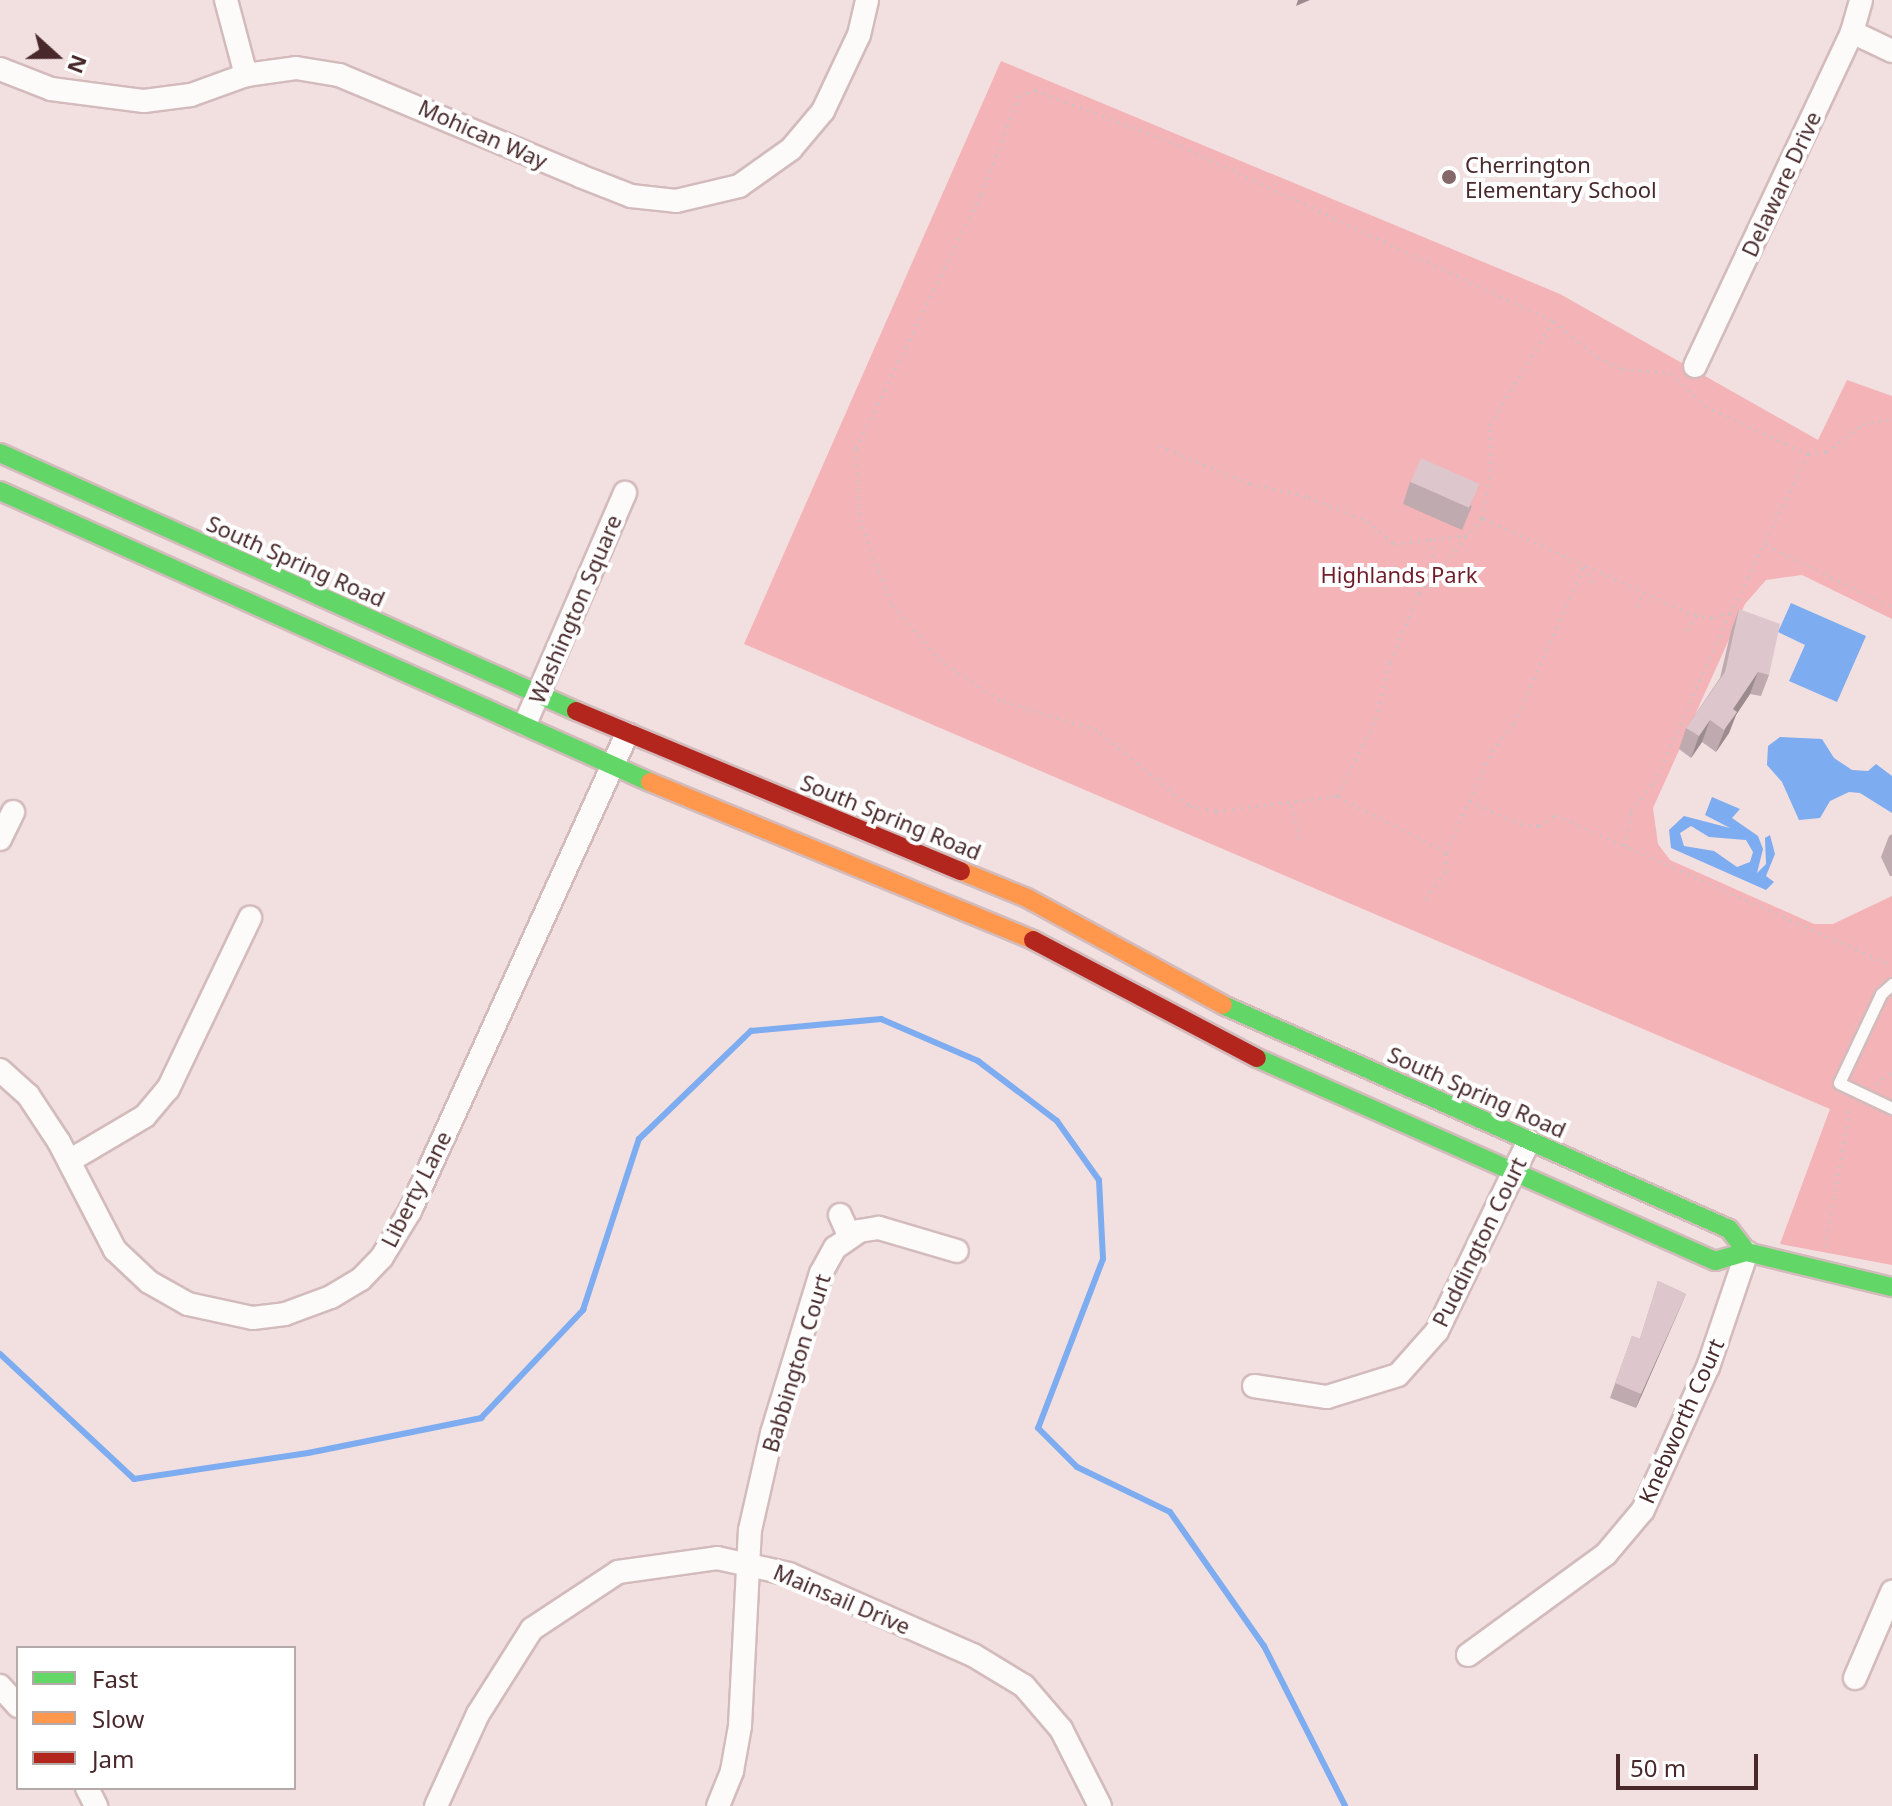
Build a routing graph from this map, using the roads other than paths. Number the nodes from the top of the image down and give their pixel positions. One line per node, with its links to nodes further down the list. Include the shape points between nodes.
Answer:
1 (226, 0): 7 (street)
2 (867, 0): 7 (street, Mohican Way, via 859,35 823,111 791,149 739,186 676,201 631,196 339,75 296,68)
3 (1861, 0): 4 (street, Delaware Drive)
4 (1852, 32): 5 (street); 8 (street, Delaware Drive)
5 (1892, 51)
6 (0, 69): 7 (street, Mohican Way, via 51,89 144,101 191,95)
7 (246, 75)
8 (1695, 366)
9 (0, 453): 12 (main road, South Spring Road)
10 (0, 491): 13 (main road)
11 (625, 493): 14 (street, Washington Square)
12 (284, 581): 13 (main road); 14 (main road, South Spring Road)
13 (270, 613): 15 (main road)
14 (539, 693): 15 (street, Washington Square); 16 (main road, South Spring Road)
15 (525, 724): 17 (main road)
16 (627, 734): 17 (street, Liberty Lane); 24 (main road, South Spring Road, via 1027,898 1222,1004)
17 (612, 766): 25 (street, Liberty Lane, via 410,1211 361,1279 285,1314 253,1318 188,1304 149,1282 115,1250); 26 (main road, via 1012,929 1207,1035)
18 (13, 812): 19 (street)
19 (0, 839)
20 (250, 918): 25 (street, via 168,1089 145,1116)
21 (1892, 984): 23 (lane, via 1881,994 1839,1083)
22 (0, 1070): 25 (street, Liberty Lane, via 28,1095)
23 (1892, 1108)
24 (1529, 1141): 26 (street, Puddington Court); 28 (main road, South Spring Road, via 1729,1229)
25 (69, 1161)
26 (1515, 1173): 28 (main road, via 1715,1261); 30 (street, Puddington Court, via 1437,1331 1398,1375 1327,1397)
27 (957, 1251): 31 (street, Babbington Court, via 879,1228 844,1225 821,1273 772,1433)
28 (1747, 1252): 29 (main road); 33 (street, Knebworth Court, via 1708,1367 1643,1510 1606,1554)
29 (1892, 1287)
30 (1254, 1386)
31 (745, 1561): 37 (street, Mainsail Drive, via 717,1558 618,1572 532,1629 478,1714); 38 (street, Babbington Court, via 740,1726 732,1771); 39 (street, Mainsail Drive, via 789,1574 959,1649 1024,1686 1061,1729)
32 (1892, 1592): 34 (street)
33 (1468, 1655)
34 (1855, 1678)
35 (0, 1686): 36 (street)
36 (16, 1704)
37 (436, 1806)
38 (718, 1806)
39 (1100, 1806)

